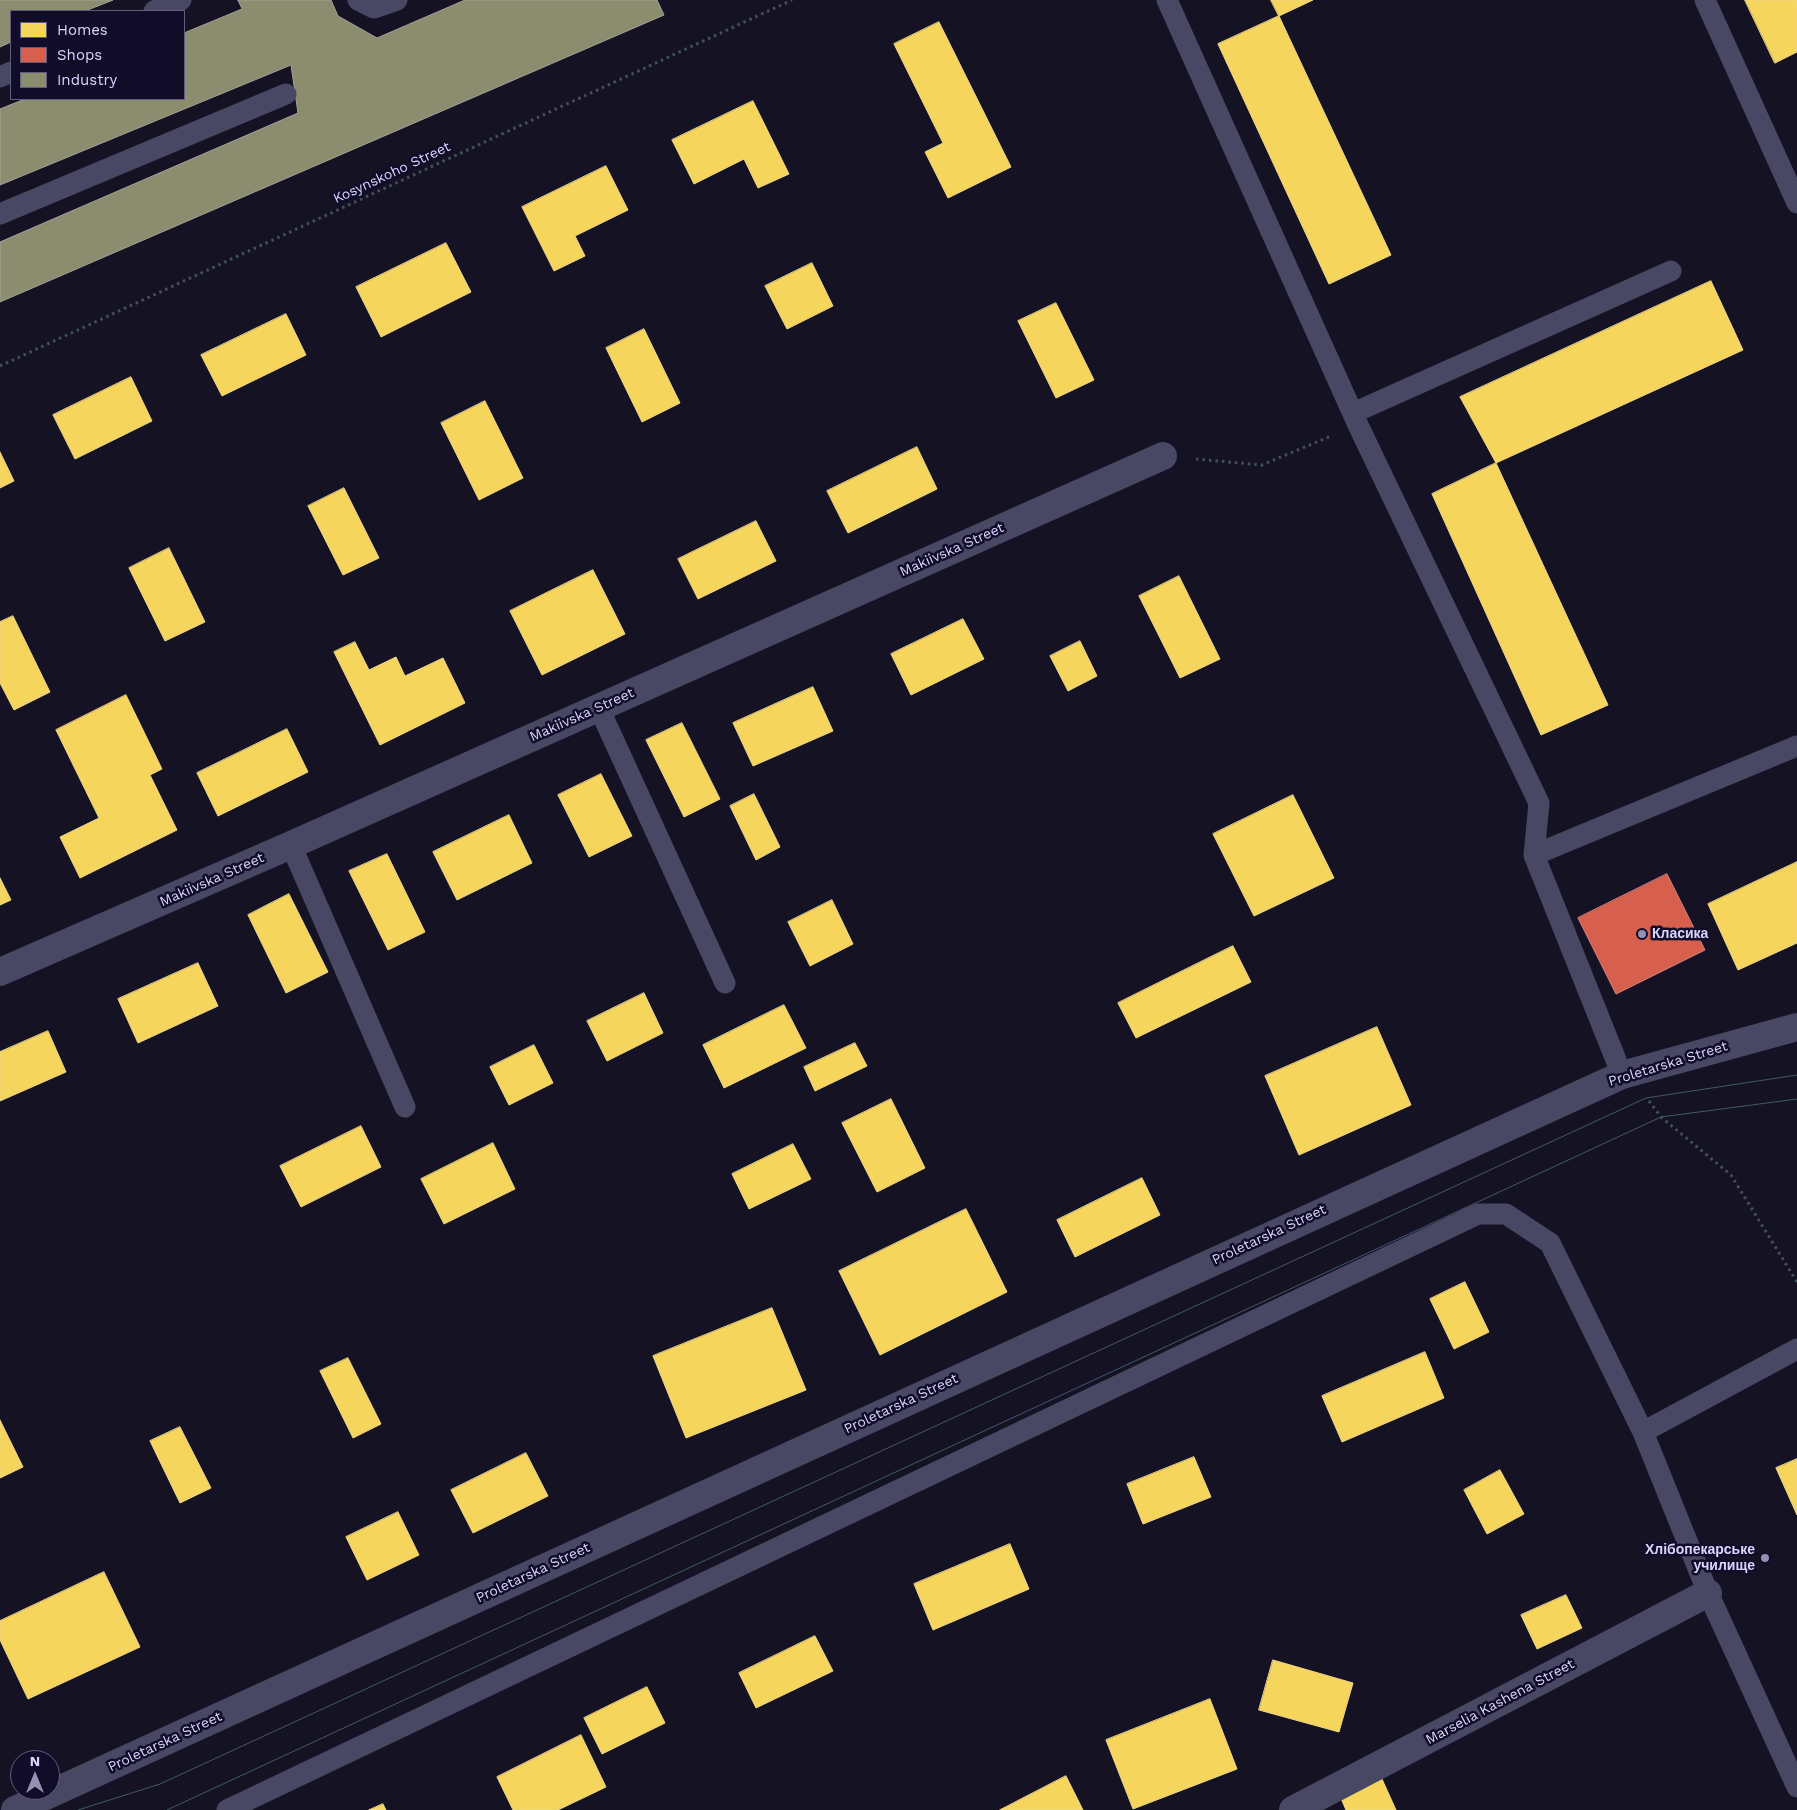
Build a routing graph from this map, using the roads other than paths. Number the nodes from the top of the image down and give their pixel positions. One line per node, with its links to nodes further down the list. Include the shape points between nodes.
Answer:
1 (181, 0): 6 (lane)
2 (358, 0): 3 (lane, via 374,8)
3 (397, 0)
4 (1167, 0): 11 (lane)
5 (1705, 0): 8 (lane)
6 (156, 10)
7 (286, 94): 9 (lane)
8 (1797, 203)
9 (0, 214)
10 (1671, 272): 11 (lane)
11 (1355, 419): 16 (lane, via 1539,802)
12 (1163, 456): 13 (street, Makiivska Street)
13 (598, 708): 15 (street, Makiivska Street); 18 (lane)
14 (1797, 746): 16 (lane)
15 (291, 845): 17 (street, Makiivska Street); 21 (lane)
16 (1534, 855): 20 (lane)
17 (0, 972)
18 (724, 983)
19 (1797, 1027): 20 (street, Proletarska Street)
20 (1622, 1075): 26 (street, Proletarska Street)
21 (405, 1106)
22 (1797, 1349): 23 (lane)
23 (1643, 1432): 24 (lane); 27 (lane, via 1550,1243 1506,1214 1478,1214)
24 (1708, 1593): 25 (lane); 28 (street, Marselia Kashena Street)
25 (1797, 1788)
26 (23, 1809)
27 (227, 1810)
28 (1293, 1810)

